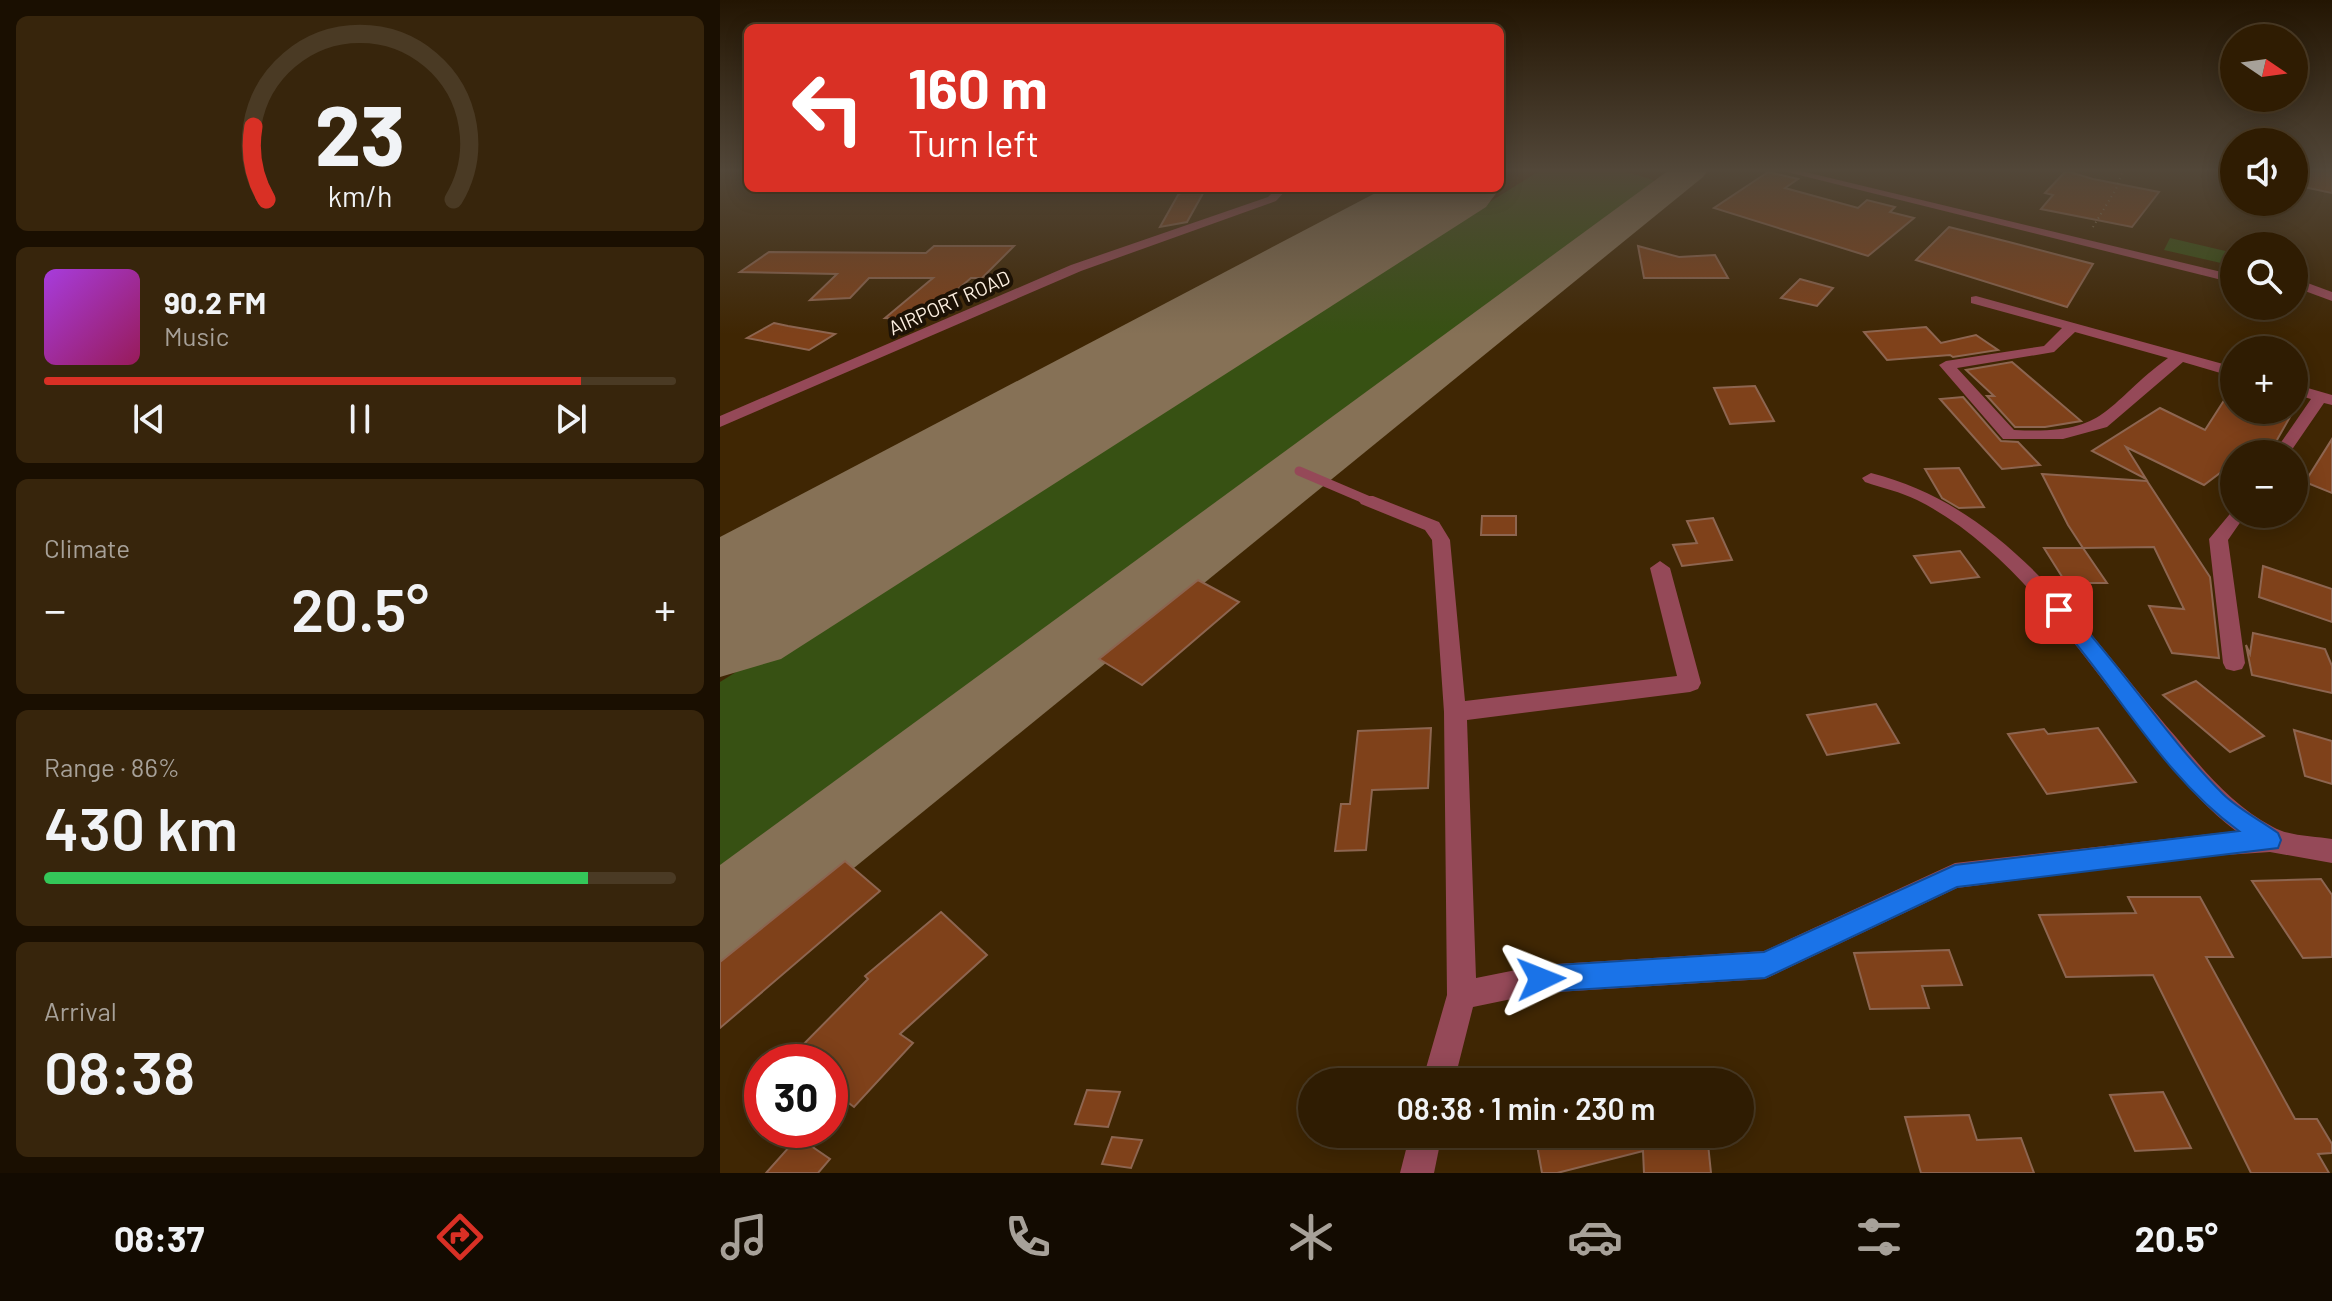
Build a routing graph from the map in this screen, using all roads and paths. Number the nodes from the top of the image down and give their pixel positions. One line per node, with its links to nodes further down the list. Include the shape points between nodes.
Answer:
1 (1199, 225): 17 (street, AIRPORT ROAD, via 1076,268)
2 (2010, 225): 7 (street)
3 (2055, 225): 5 (street)
4 (2094, 225): 5 (path)
5 (2089, 233): 6 (street)
6 (2220, 265)
7 (2220, 276)
8 (2308, 288): 9 (street)
9 (2332, 297)
10 (2308, 298): 12 (street)
11 (1976, 300): 13 (street)
12 (2332, 305)
13 (2073, 326): 14 (street); 14 (street, via 2049,349 1946,365 2009,435 2035,437 2109,419)
14 (2183, 357): 15 (street)
15 (2220, 368)
16 (2326, 398): 18 (street)
17 (720, 422)
18 (2292, 440)
19 (1299, 471): 21 (lane)
20 (1871, 478): 26 (street, via 1922,495 1971,525 2009,558 2090,645 2217,803)
21 (1367, 500): 25 (street, via 1432,526 1441,540)
22 (2226, 528): 24 (street, via 2218,539)
23 (1660, 568): 25 (street, via 1690,683)
24 (2234, 663)
25 (1455, 712): 28 (street)
26 (2270, 840): 27 (street); 28 (street, via 1955,876 1765,965 1541,979)
27 (2332, 851)
28 (1462, 995): 29 (street)
29 (1442, 1068)
30 (1423, 1148): 31 (street)
31 (1417, 1173)

